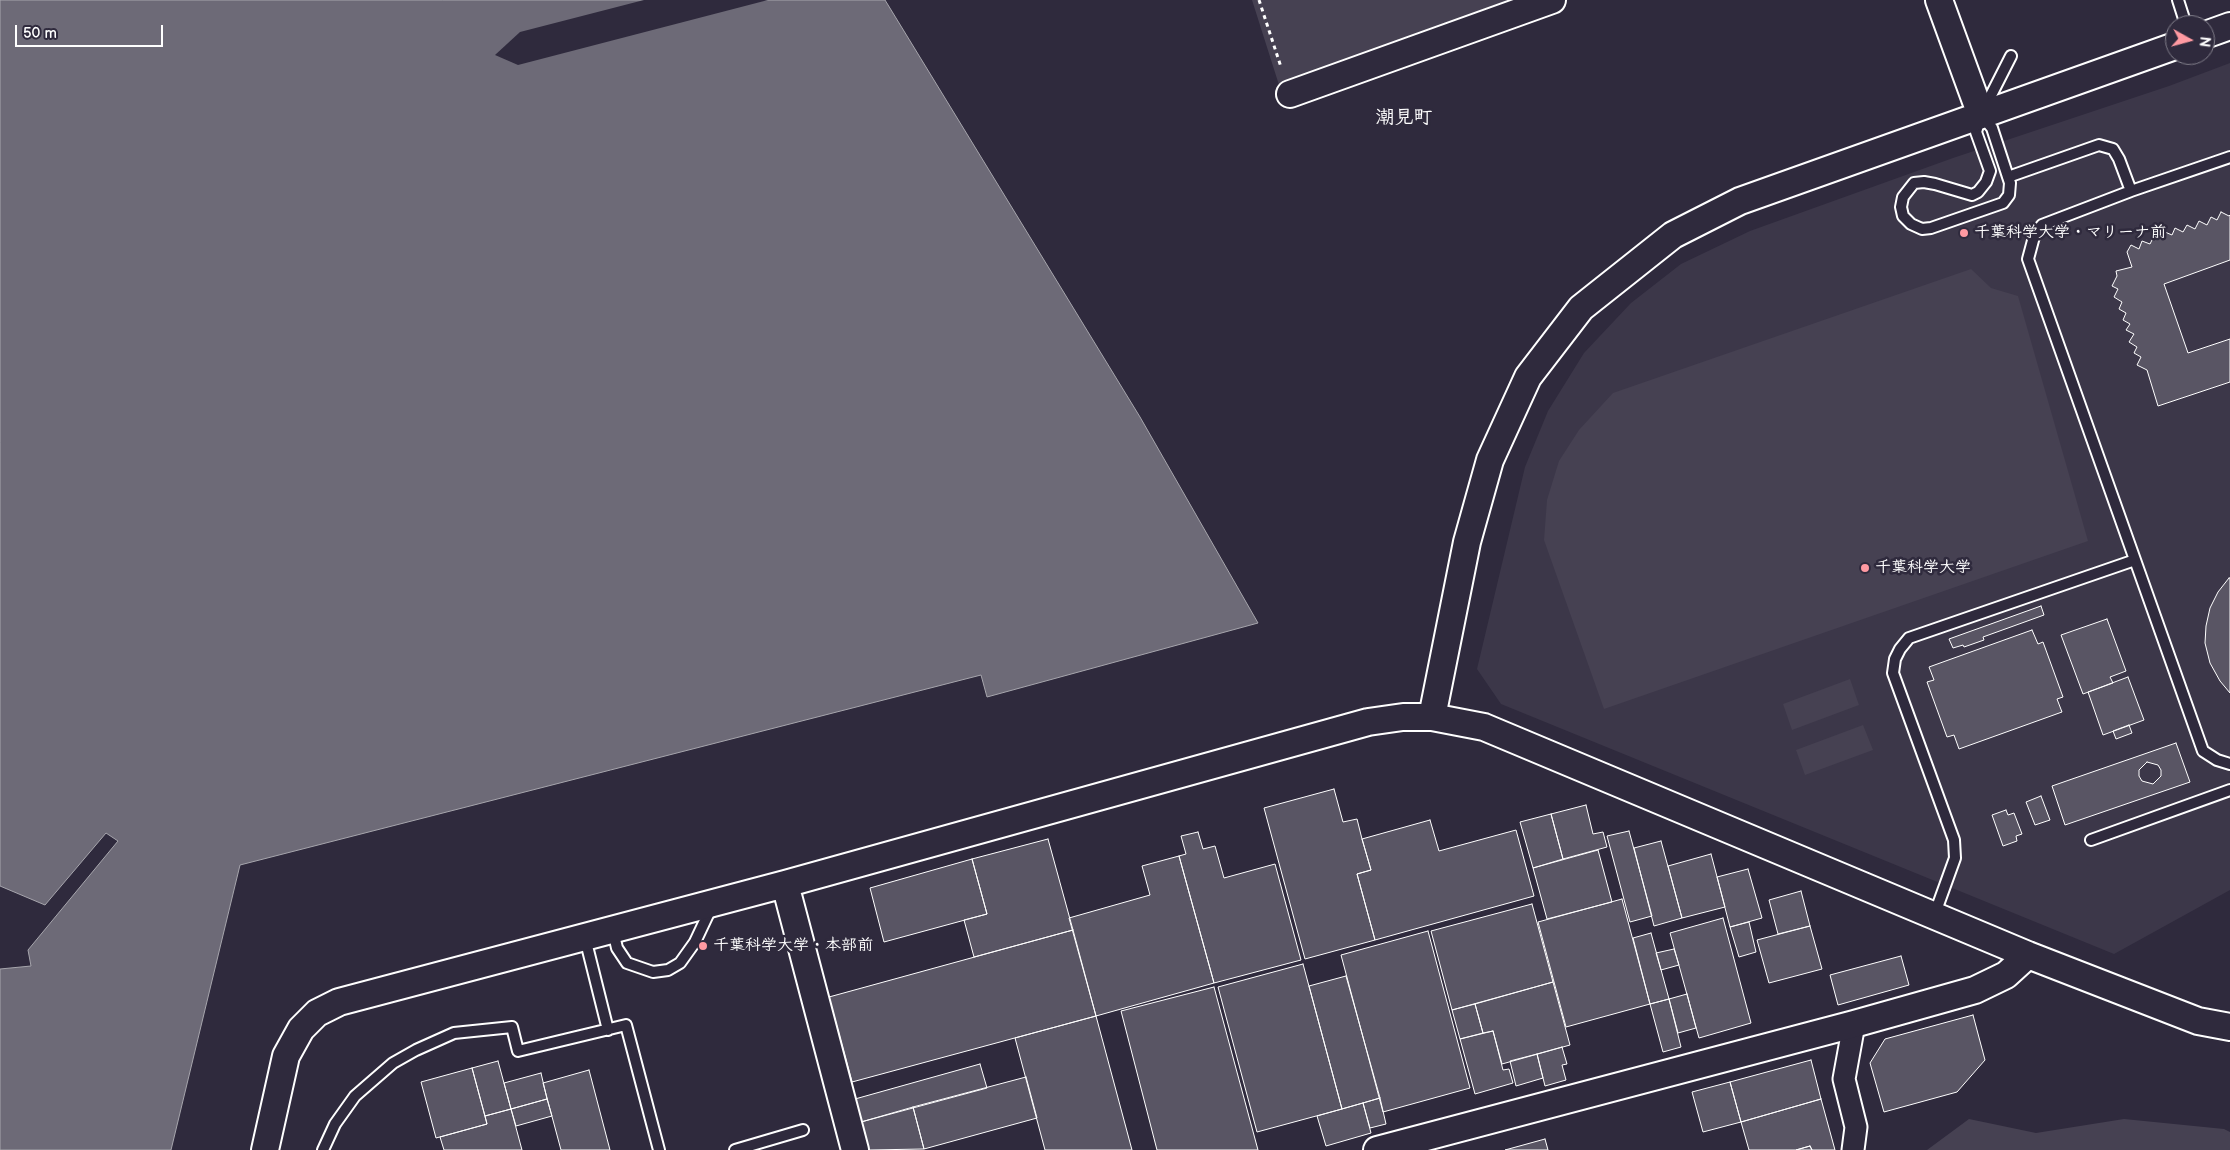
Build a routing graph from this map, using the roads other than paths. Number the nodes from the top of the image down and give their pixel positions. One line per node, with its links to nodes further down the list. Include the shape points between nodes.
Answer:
1 (1552, 0): 9 (street)
2 (1939, 0): 10 (street)
3 (2178, 0): 4 (lane)
4 (2183, 15)
5 (2230, 26): 6 (street)
6 (2215, 31)
7 (2165, 50): 10 (street)
8 (2010, 56): 10 (lane)
9 (1290, 94)
10 (1981, 115): 12 (lane, via 1992,128); 12 (lane, via 1976,132 1990,171 1986,182 1972,194 1935,184 1914,183 1903,196 1903,216 1922,229 1931,228 2003,203 2009,195); 15 (street, via 1740,201 1673,235 1581,308 1528,377 1490,460 1467,542)
11 (2230, 157): 13 (lane)
12 (2008, 177): 13 (lane, via 2099,145 2113,149 2120,159)
13 (2131, 191): 14 (lane, via 2042,225 2035,233 2028,259)
14 (2136, 560): 16 (lane, via 2203,751); 21 (lane, via 1909,638 1900,649 1893,673 1954,840 1955,858)
15 (1432, 716): 19 (street, via 1368,722); 21 (street, via 1484,727)
16 (2230, 764)
17 (2230, 790): 18 (lane)
18 (2091, 840)
19 (785, 884): 20 (street); 33 (street)
20 (713, 903): 22 (street); 22 (lane, via 695,942 680,963 668,970 653,972 627,963 617,948)
21 (1934, 916): 24 (street)
22 (612, 930): 23 (street)
23 (585, 937): 27 (lane); 29 (street, via 339,1002 317,1013 301,1029 286,1056)
24 (2028, 955): 25 (street, via 2006,975 1975,990); 26 (street, via 2198,1021)
25 (1854, 1024): 34 (street); 35 (street, via 1844,1079 1856,1126)
26 (2230, 1026)
27 (608, 1030): 30 (lane, via 518,1051 512,1027 454,1033 393,1063 355,1096); 31 (lane, via 626,1025)
28 (804, 1130): 32 (lane)
29 (265, 1150)
30 (322, 1150)
31 (659, 1150)
32 (735, 1150)
33 (855, 1150)
34 (1377, 1150)
35 (1853, 1150)

